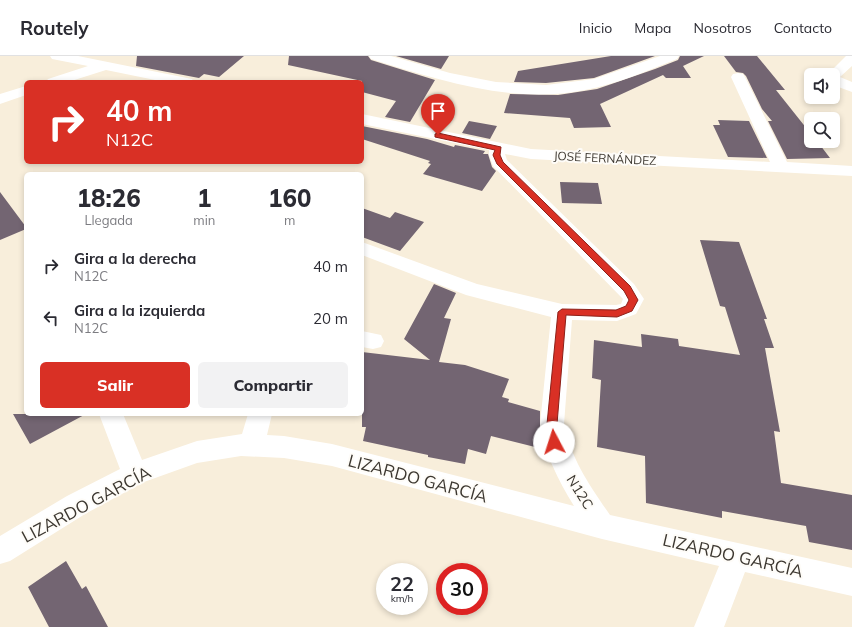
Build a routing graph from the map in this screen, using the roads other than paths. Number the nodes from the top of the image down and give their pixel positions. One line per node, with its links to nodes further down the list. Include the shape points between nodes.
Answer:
1 (57, 56): 5 (street)
2 (376, 56): 3 (street, via 470,83 547,90 572,88 619,77)
3 (672, 56)
4 (852, 58): 6 (street)
5 (103, 66): 8 (street); 9 (street)
6 (840, 69)
7 (738, 76): 16 (street)
8 (58, 80)
9 (176, 80)
10 (840, 82): 11 (street)
11 (852, 88)
12 (24, 91): 13 (street)
13 (0, 99)
14 (364, 119): 15 (street, JOSÉ FERNÁNDEZ)
15 (498, 148): 16 (street, JOSÉ FERNÁNDEZ, via 531,154); 19 (street, via 499,162 627,289 634,300 629,308 617,314)
16 (781, 167): 17 (street, JOSÉ FERNÁNDEZ)
17 (852, 171)
18 (364, 249): 19 (street, via 473,290)
19 (562, 312): 24 (street, N12C, via 552,424 554,442 560,459)
20 (112, 416): 23 (street)
21 (259, 416): 22 (street)
22 (252, 445): 23 (street, LIZARDO GARCÍA, via 197,452); 24 (street, LIZARDO GARCÍA, via 332,455)
23 (135, 474): 25 (street, LIZARDO GARCÍA, via 76,505)
24 (602, 526): 26 (street, LIZARDO GARCÍA)
25 (0, 551)
26 (737, 556): 27 (street, LIZARDO GARCÍA); 28 (street)
27 (852, 582)
28 (709, 627)

